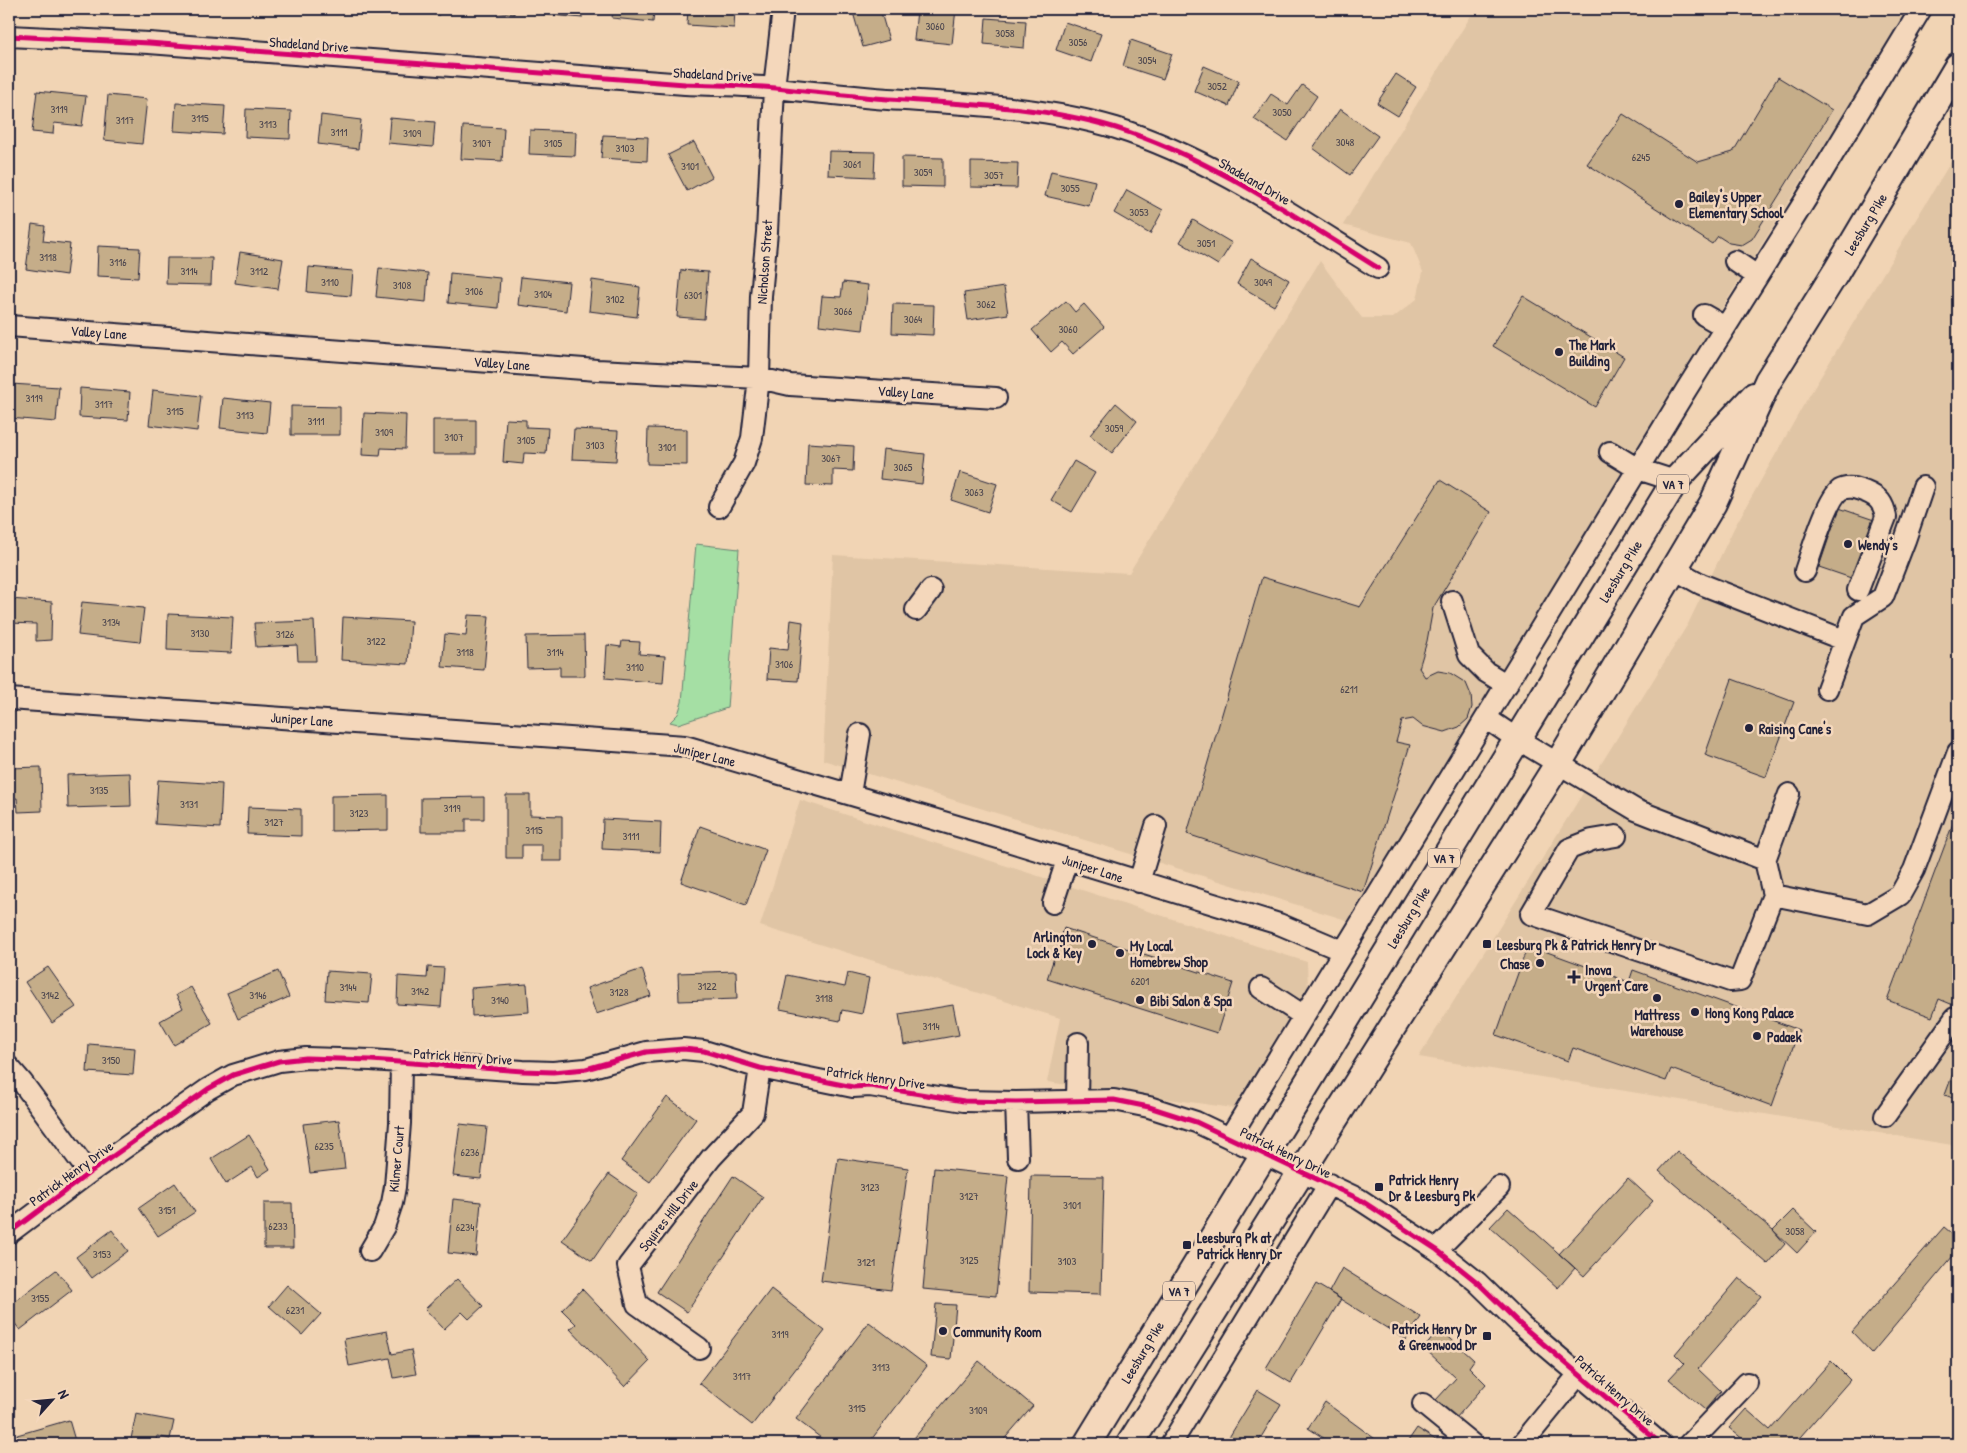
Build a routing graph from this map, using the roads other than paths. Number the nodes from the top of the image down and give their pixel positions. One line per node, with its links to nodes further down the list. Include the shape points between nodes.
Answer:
1 (783, 9): 5 (street, Nicholson Street)
2 (1922, 9): 8 (street)
3 (9, 36): 5 (street, Shadeland Drive, via 149,43)
4 (1958, 66): 13 (main road, Leesburg Pike / VA 7)
5 (774, 88): 7 (street, Shadeland Drive, via 839,96 988,106 1069,116 1117,129 1226,175); 12 (street, Nicholson Street)
6 (1735, 262): 8 (street)
7 (1378, 268)
8 (1757, 276): 11 (street)
9 (1704, 315): 11 (street)
10 (9, 326): 12 (street, Valley Lane, via 597,370)
11 (1725, 327): 16 (street)
12 (759, 378): 14 (street, Valley Lane, via 790,385); 19 (street, Nicholson Street, via 752,438 744,463)
13 (1768, 381): 17 (main road, Leesburg Pike / VA 7); 20 (main road, Leesburg Pike / VA 7, via 1713,503)
14 (996, 398)
15 (1610, 452): 16 (street)
16 (1638, 469): 17 (street); 27 (street)
17 (1675, 481): 32 (main road, Leesburg Pike / VA 7)
18 (1923, 487): 26 (street, via 1882,597 1854,616)
19 (719, 507)
20 (1674, 569): 26 (street, via 1706,586); 34 (main road, Leesburg Pike / VA 7)
21 (1805, 571): 23 (street, via 1831,500 1841,490 1853,487 1874,495 1884,505 1886,518)
22 (931, 590): 25 (street)
23 (1858, 590)
24 (1452, 601): 27 (street, via 1470,655 1486,672)
25 (916, 610)
26 (1844, 640): 28 (street)
27 (1507, 685): 30 (street)
28 (1827, 689)
29 (9, 699): 35 (street, Juniper Lane, via 685,746)
30 (1486, 718): 32 (street); 44 (street)
31 (860, 734): 35 (street)
32 (1517, 739): 34 (street); 56 (main road, Leesburg Pike / VA 7)
33 (1958, 752): 42 (street, via 1914,870 1900,895 1868,914)
34 (1558, 764): 40 (street, via 1636,810); 58 (main road, Leesburg Pike / VA 7)
35 (850, 794): 39 (street, Juniper Lane)
36 (1789, 794): 40 (street)
37 (1156, 826): 41 (street)
38 (1616, 836): 42 (street, via 1592,840 1569,849 1531,914 1730,981 1740,980)
39 (1067, 860): 41 (street, Juniper Lane); 43 (street)
40 (1765, 860): 42 (street)
41 (1139, 882): 44 (street, Juniper Lane, via 1279,924)
42 (1773, 895)
43 (1053, 902)
44 (1343, 952): 46 (street)
45 (1261, 988): 46 (street)
46 (1304, 1016): 55 (street)
47 (1955, 1018): 54 (street)
48 (1078, 1044): 52 (street)
49 (401, 1062): 51 (street, Patrick Henry Drive, via 552,1072 586,1069 646,1052 683,1049 704,1051); 59 (street, Patrick Henry Drive, via 306,1058 253,1068 208,1089); 63 (street, Kilmer Court, via 395,1187 384,1227)
50 (9, 1067): 59 (street)
51 (760, 1068): 53 (street, Patrick Henry Drive, via 853,1087 870,1086 964,1101); 65 (street, Squires Hill Drive, via 754,1113 711,1158 628,1266 637,1304)
52 (1077, 1100): 53 (street, Patrick Henry Drive); 55 (street, Patrick Henry Drive, via 1114,1100 1149,1107)
53 (1016, 1102): 57 (street)
54 (1885, 1116)
55 (1230, 1137): 56 (street, Patrick Henry Drive)
56 (1264, 1153): 58 (street, Patrick Henry Drive); 69 (main road, Leesburg Pike / VA 7)
57 (1018, 1158)
58 (1302, 1171): 60 (street, Patrick Henry Drive); 70 (main road, Leesburg Pike / VA 7)
59 (88, 1173): 62 (street, Patrick Henry Drive)
60 (1329, 1184): 64 (street, Patrick Henry Drive, via 1359,1199); 71 (street)
61 (1499, 1187): 64 (street)
62 (9, 1233)
63 (370, 1250)
64 (1437, 1250): 66 (street, Patrick Henry Drive)
65 (698, 1348)
66 (1579, 1374): 73 (street); 74 (street, Patrick Henry Drive)
67 (1747, 1383): 75 (street)
68 (1423, 1404): 72 (street)
69 (1087, 1444)
70 (1130, 1444)
71 (1171, 1444)
72 (1472, 1444)
73 (1522, 1444)
74 (1661, 1444)
75 (1689, 1444)

